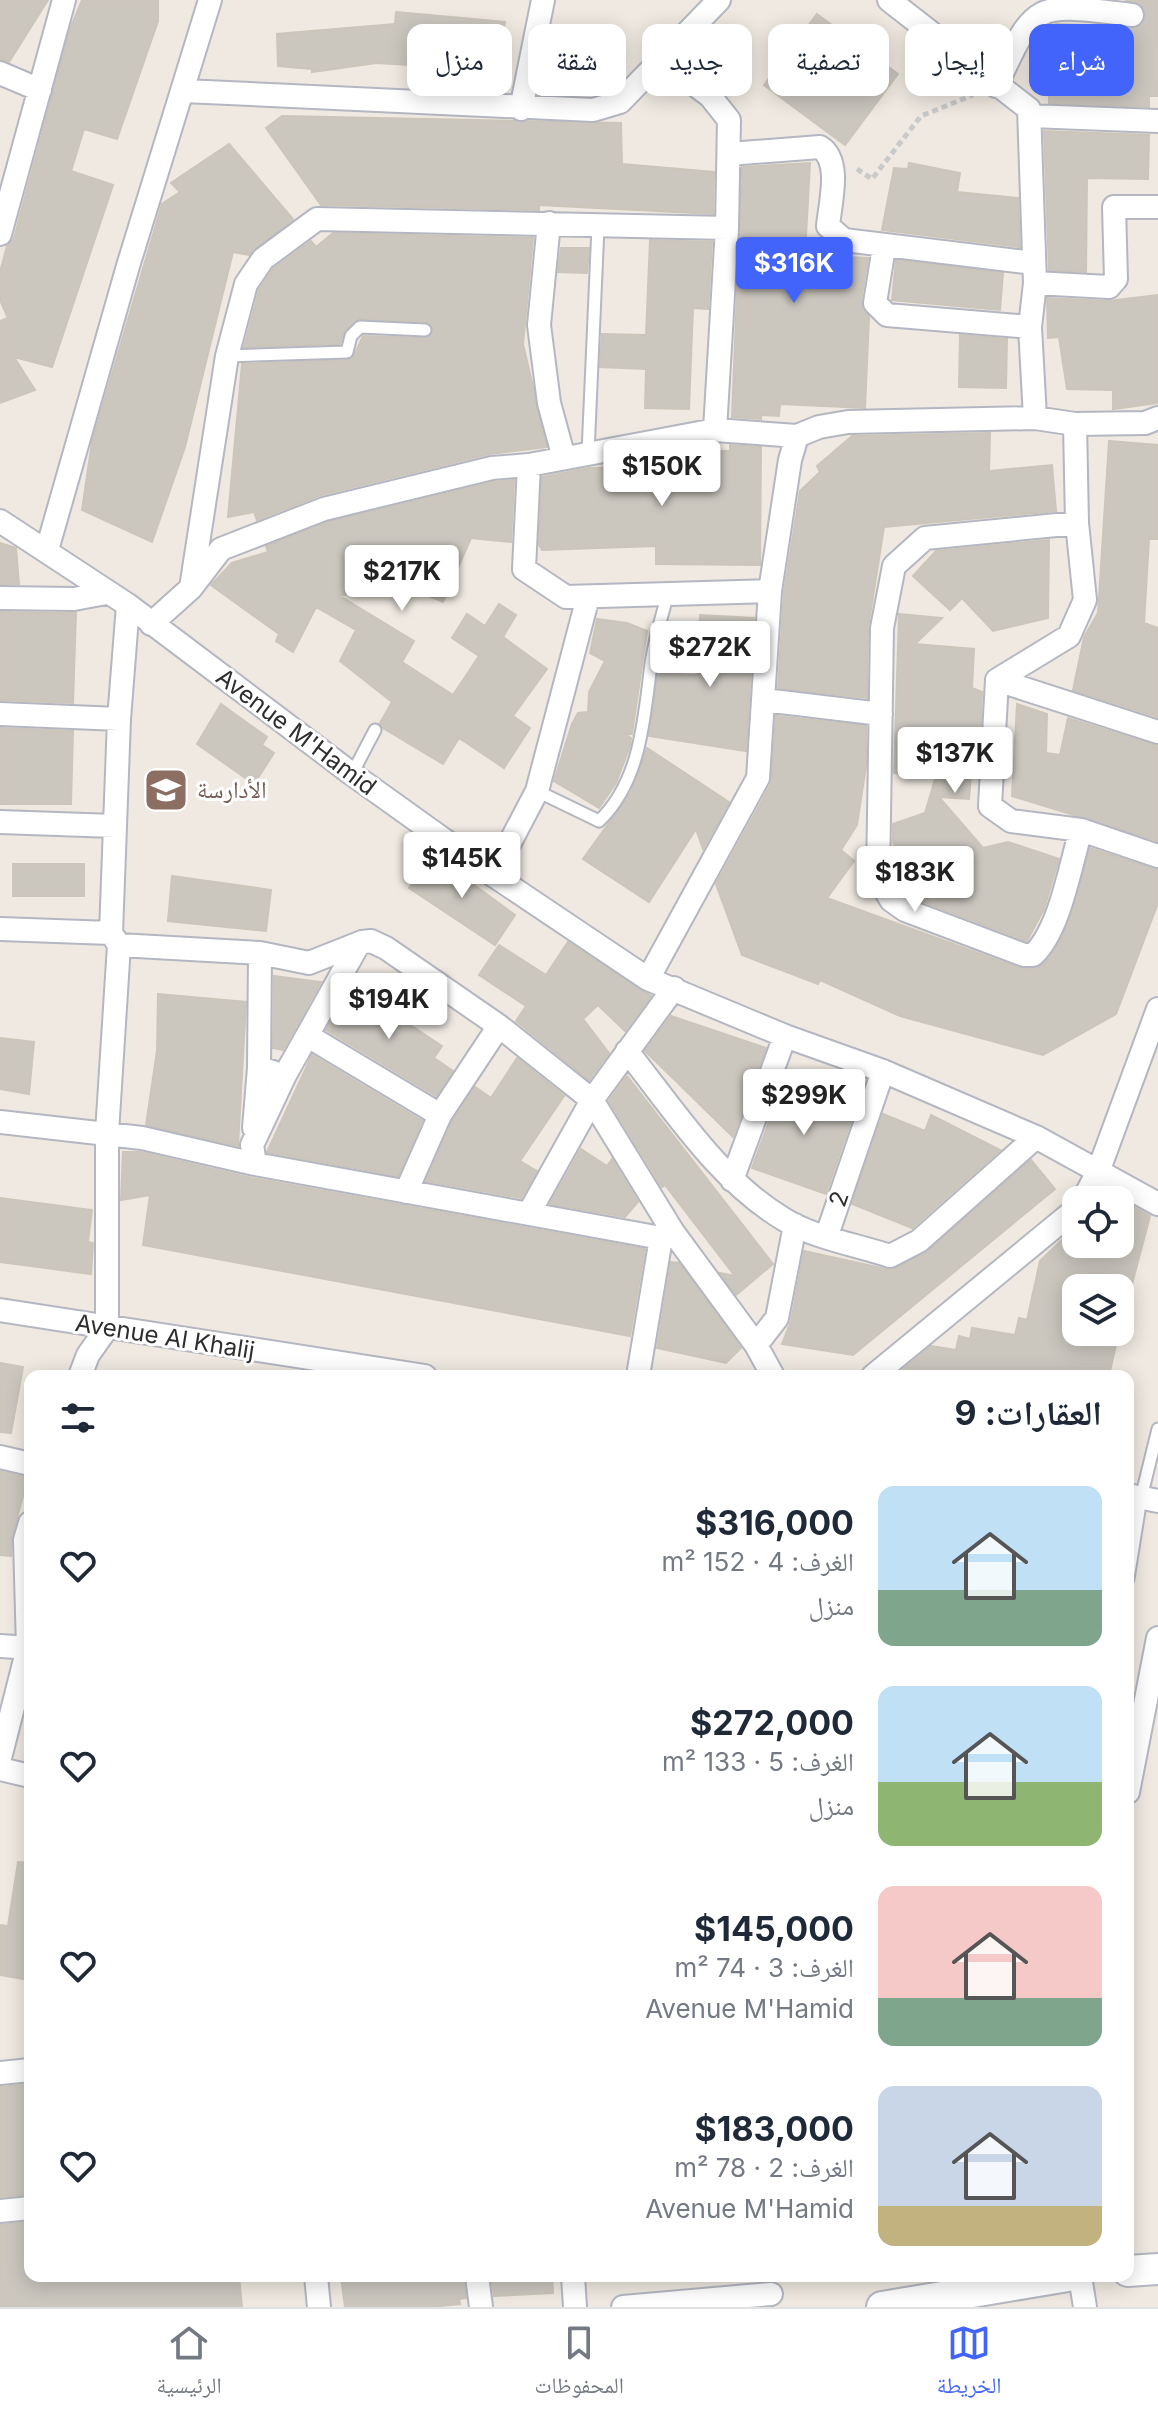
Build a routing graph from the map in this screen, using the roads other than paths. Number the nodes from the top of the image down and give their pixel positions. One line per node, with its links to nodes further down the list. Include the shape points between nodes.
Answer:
1 (64, 0): 12 (street)
2 (210, 0): 13 (street)
3 (543, 0): 16 (street)
4 (719, 0): 7 (street)
5 (889, 0): 8 (street)
6 (1132, 15): 9 (street, via 1056,6 1039,9 1022,24)
7 (696, 24)
8 (919, 24)
9 (1013, 45)
10 (0, 73): 12 (street)
11 (642, 80): 16 (street, via 620,102 593,110)
12 (40, 90): 20 (street)
13 (184, 91): 16 (street); 41 (street)
14 (707, 96): 19 (street, via 729,120)
15 (1010, 96): 17 (street)
16 (521, 109)
17 (1031, 116): 18 (street); 27 (street)
18 (1158, 121)
19 (729, 154): 24 (street); 26 (street, via 820,147 832,160 828,226 844,240)
20 (4, 204): 25 (street)
21 (1158, 207): 27 (street, via 1114,207 1116,279 1109,287)
22 (549, 223): 23 (street); 30 (street, via 317,219 263,259 246,284); 37 (street, via 539,325 549,403)
23 (598, 227): 24 (street); 36 (lane)
24 (727, 228): 34 (street)
25 (0, 234)
26 (884, 247): 27 (street); 28 (street, via 875,303 887,315)
27 (1034, 273): 28 (street)
28 (1030, 327): 31 (street)
29 (425, 330): 30 (lane, via 360,327 347,352)
30 (227, 356): 42 (street)
31 (1035, 418): 33 (street); 35 (street, via 848,422)
32 (1158, 418): 33 (street, via 1145,423)
33 (1075, 424): 40 (street)
34 (715, 430): 35 (street); 36 (street)
35 (797, 436): 43 (street)
36 (588, 453): 37 (street)
37 (564, 458): 38 (street)
38 (529, 465): 42 (street, via 492,468 324,509 221,549); 45 (street, via 524,569 566,597)
39 (0, 521): 41 (street, Avenue M'Hamid)
40 (1077, 523): 50 (street, via 1085,600 1069,636); 53 (street, via 925,538 894,566 882,628)
41 (47, 550): 44 (street, Avenue M'Hamid)
42 (191, 588): 49 (street)
43 (770, 591): 46 (street); 51 (street)
44 (106, 593): 47 (street, via 74,599); 48 (street, Avenue M'Hamid)
45 (588, 597): 46 (street); 58 (street)
46 (667, 597): 58 (lane, via 651,662 646,721 626,782 609,811 599,821)
47 (0, 598)
48 (128, 605): 49 (street, Avenue M'Hamid); 54 (street)
49 (151, 624): 57 (street, Avenue M'Hamid)
50 (997, 680): 56 (street); 61 (street, via 990,806 1011,821)
51 (764, 700): 53 (street); 68 (street, via 758,778)
52 (0, 714): 54 (street)
53 (881, 714): 61 (street, via 878,878 891,900 905,910 1033,955 1052,926)
54 (119, 719): 60 (street)
55 (375, 730): 57 (lane)
56 (1158, 732)
57 (352, 774): 63 (street, Avenue M'Hamid)
58 (537, 791): 63 (street)
59 (0, 822): 60 (street)
60 (114, 826): 65 (street)
61 (1081, 830): 62 (street)
62 (1158, 856)
63 (493, 875): 68 (street, Avenue M'Hamid)
64 (0, 929): 65 (street)
65 (115, 939): 67 (street); 81 (street)
66 (358, 945): 67 (street, via 309,963); 71 (street, via 371,941 386,948); 72 (street)
67 (260, 953): 75 (street)
68 (648, 979): 69 (street, Avenue M'Hamid)
69 (674, 988): 73 (street, Avenue M'Hamid); 74 (street)
70 (1158, 1009): 84 (street)
71 (499, 1026): 78 (street); 79 (street)
72 (308, 1036): 77 (street); 79 (street)
73 (785, 1036): 76 (street, Avenue M'Hamid); 85 (street)
74 (627, 1051): 78 (street); 85 (street)
75 (259, 1068): 77 (street); 83 (street)
76 (883, 1071): 82 (street, Avenue M'Hamid); 93 (street, 2)
77 (285, 1075): 83 (street)
78 (592, 1100): 89 (street); 92 (street)
79 (440, 1115): 87 (street)
80 (0, 1122): 81 (street)
81 (107, 1133): 83 (street); 95 (street)
82 (1036, 1137): 84 (street, Avenue M'Hamid); 93 (street, via 919,1241 890,1256)
83 (254, 1155): 87 (street)
84 (1098, 1172): 86 (street); 88 (street, Avenue M'Hamid)
85 (732, 1180): 91 (street)
86 (1090, 1186)
87 (406, 1192): 89 (street)
88 (1158, 1204)
89 (529, 1213): 92 (street)
90 (1062, 1221): 101 (street)
91 (795, 1225): 93 (street); 96 (street, via 777,1318)
92 (667, 1235): 96 (street); 99 (street)
93 (827, 1235)
94 (0, 1310): 95 (street, Avenue Al Khalij)
95 (107, 1328): 97 (street); 98 (street, Avenue Al Khalij)
96 (756, 1345): 100 (street)
97 (82, 1370)
98 (339, 1370)
99 (639, 1370)
100 (770, 1370)
101 (880, 1370)
102 (1158, 1429): 105 (lane)
103 (0, 1457): 104 (street)
104 (24, 1463)
105 (1142, 1498): 106 (lane)
106 (1134, 1534)
107 (1158, 1638): 112 (street)
108 (0, 1646): 109 (street)
109 (24, 1648)
110 (24, 1667): 111 (street)
111 (0, 1758)
112 (1134, 1761)
113 (0, 1769): 114 (street)
114 (24, 1775)
115 (24, 2071): 116 (street)
116 (0, 2073)
117 (24, 2209): 118 (street)
118 (0, 2211)
119 (1158, 2269): 120 (main road)
120 (1134, 2271)
121 (317, 2282): 127 (street)
122 (478, 2282): 128 (street)
123 (573, 2282): 129 (street)
124 (1032, 2282): 131 (main road)
125 (1081, 2282): 132 (street)
126 (771, 2292): 130 (street)
127 (319, 2307)
128 (481, 2307)
129 (575, 2307)
130 (623, 2307)
131 (882, 2307)
132 (1085, 2307)

